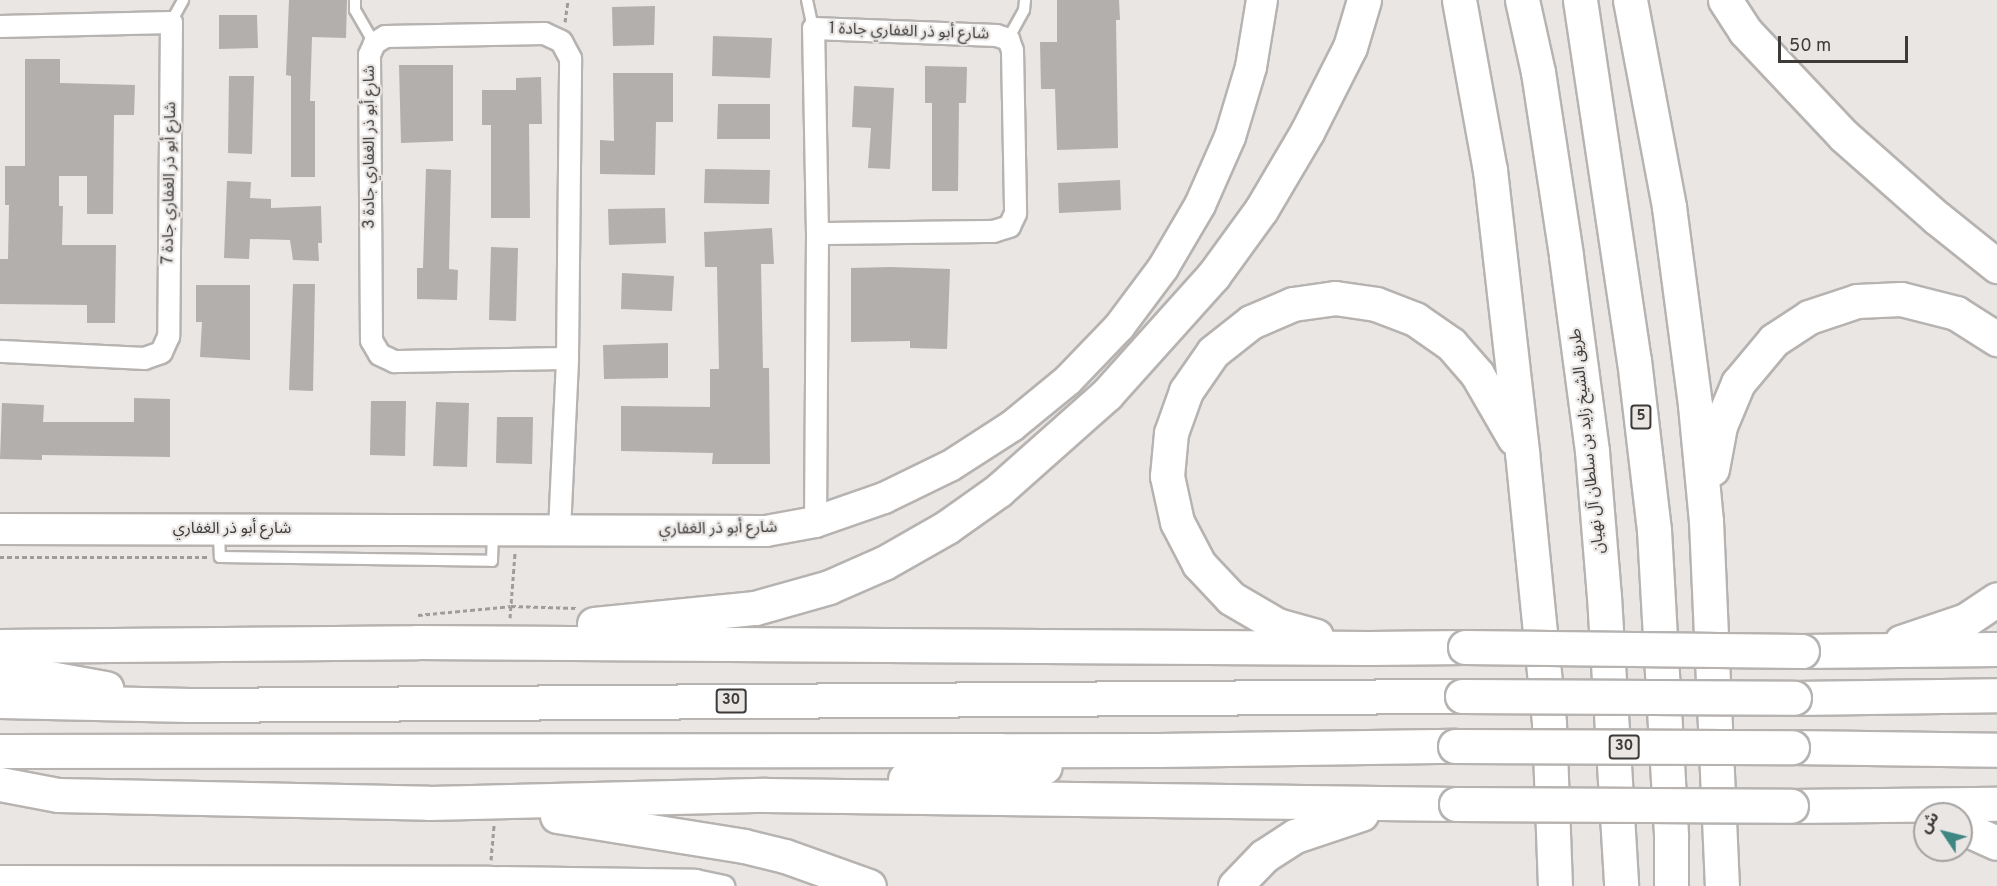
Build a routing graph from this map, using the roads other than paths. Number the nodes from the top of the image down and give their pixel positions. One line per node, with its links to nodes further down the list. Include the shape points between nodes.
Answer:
1 (183, 0): 13 (lane)
2 (355, 0): 17 (lane, via 356,10)
3 (807, 0): 15 (lane)
4 (1025, 0): 16 (lane, via 1024,10)
5 (1262, 0): 26 (street, شارع أبو ذر الغفاري, via 1251,67 1230,138 1164,268 1119,327 1068,380 1012,426 950,466 884,498)
6 (1364, 0): 30 (highway, via 1350,47 1306,132 1261,210 1213,276 1107,394 999,490 947,526 884,563 829,587 754,608)
7 (1459, 0): 24 (highway, via 1490,170)
8 (1522, 0): 62 (highway, طريق الشيخ زايد بن سلطان آل نهيان, via 1538,72 1592,451 1605,596)
9 (1580, 0): 63 (highway, 5, via 1634,360 1654,530)
10 (1608, 0): 18 (highway, via 1624,72)
11 (1630, 0): 18 (highway)
12 (1725, 0): 20 (highway, via 1746,31 1844,136)
13 (171, 22): 14 (street); 22 (street, شارع أبو ذر الغفاري جادة 7, via 168,336 161,352 144,358)
14 (0, 26)
15 (813, 28): 16 (street, شارع أبو ذر الغفاري جادة 1, via 996,35); 19 (street, شارع أبو ذر الغفاري جادة 1)
16 (1008, 39): 19 (street, شارع أبو ذر الغفاري جادة 1, via 1012,50 1015,213 1009,226 993,231)
17 (374, 43): 23 (street, شارع أبو ذر الغفاري جادة 3, via 369,54 371,340 379,354 394,361); 23 (street, شارع أبو ذر الغفاري جادة 3, via 385,36 544,33 561,41 570,58)
18 (1657, 144): 25 (highway, via 1694,393)
19 (817, 233): 26 (street, شارع أبو ذر الغفاري جادة 1)
20 (1997, 266)
21 (1997, 339): 25 (highway, via 1956,313 1901,299 1846,303 1795,325 1761,353 1731,396 1716,440)
22 (0, 351)
23 (567, 358): 28 (street, شارع أبو ذر الغفاري جادة 3)
24 (1522, 452): 32 (highway, via 1462,355 1428,326 1376,304 1321,299 1280,308 1238,331 1204,362 1179,406 1167,462 1172,506 1191,552 1218,587 1261,618 1297,632); 61 (highway, via 1549,723)
25 (1706, 521): 64 (highway)
26 (815, 522): 28 (street, شارع أبو ذر الغفاري, via 766,531)
27 (0, 529): 28 (street, شارع أبو ذر الغفاري, via 219,543)
28 (559, 530)
29 (1997, 599): 34 (highway, via 1966,620)
30 (417, 642): 31 (highway); 32 (highway)
31 (0, 646)
32 (1369, 648): 34 (highway, bridge)
33 (1997, 649): 34 (highway)
34 (1872, 652)
35 (0, 669): 40 (highway)
36 (1997, 690): 37 (highway)
37 (1951, 694): 38 (highway, 30); 40 (highway, 30, bridge, via 1794,698 1462,696)
38 (1997, 695)
39 (0, 701): 40 (highway, 30)
40 (190, 705)
41 (1159, 750): 42 (highway, 30); 43 (highway, 30, bridge, via 1455,746); 46 (highway, via 1012,772 827,784)
42 (0, 751)
43 (1992, 751)
44 (0, 784): 45 (highway)
45 (58, 795): 47 (street); 51 (highway)
46 (765, 795): 49 (highway); 51 (highway)
47 (0, 797)
48 (1997, 804): 50 (highway)
49 (1396, 805): 50 (highway, bridge); 60 (highway, via 1295,836 1264,856)
50 (1848, 805): 52 (highway)
51 (486, 813): 59 (highway, via 744,846)
52 (1913, 815)
53 (1973, 832): 54 (highway)
54 (1997, 843)
55 (8, 879): 56 (street)
56 (212, 880): 57 (street, via 490,877)
57 (575, 883): 58 (street, via 695,880)
58 (723, 886)
59 (869, 886)
60 (1235, 886)
61 (1555, 886)
62 (1621, 886)
63 (1671, 886)
64 (1722, 886)

